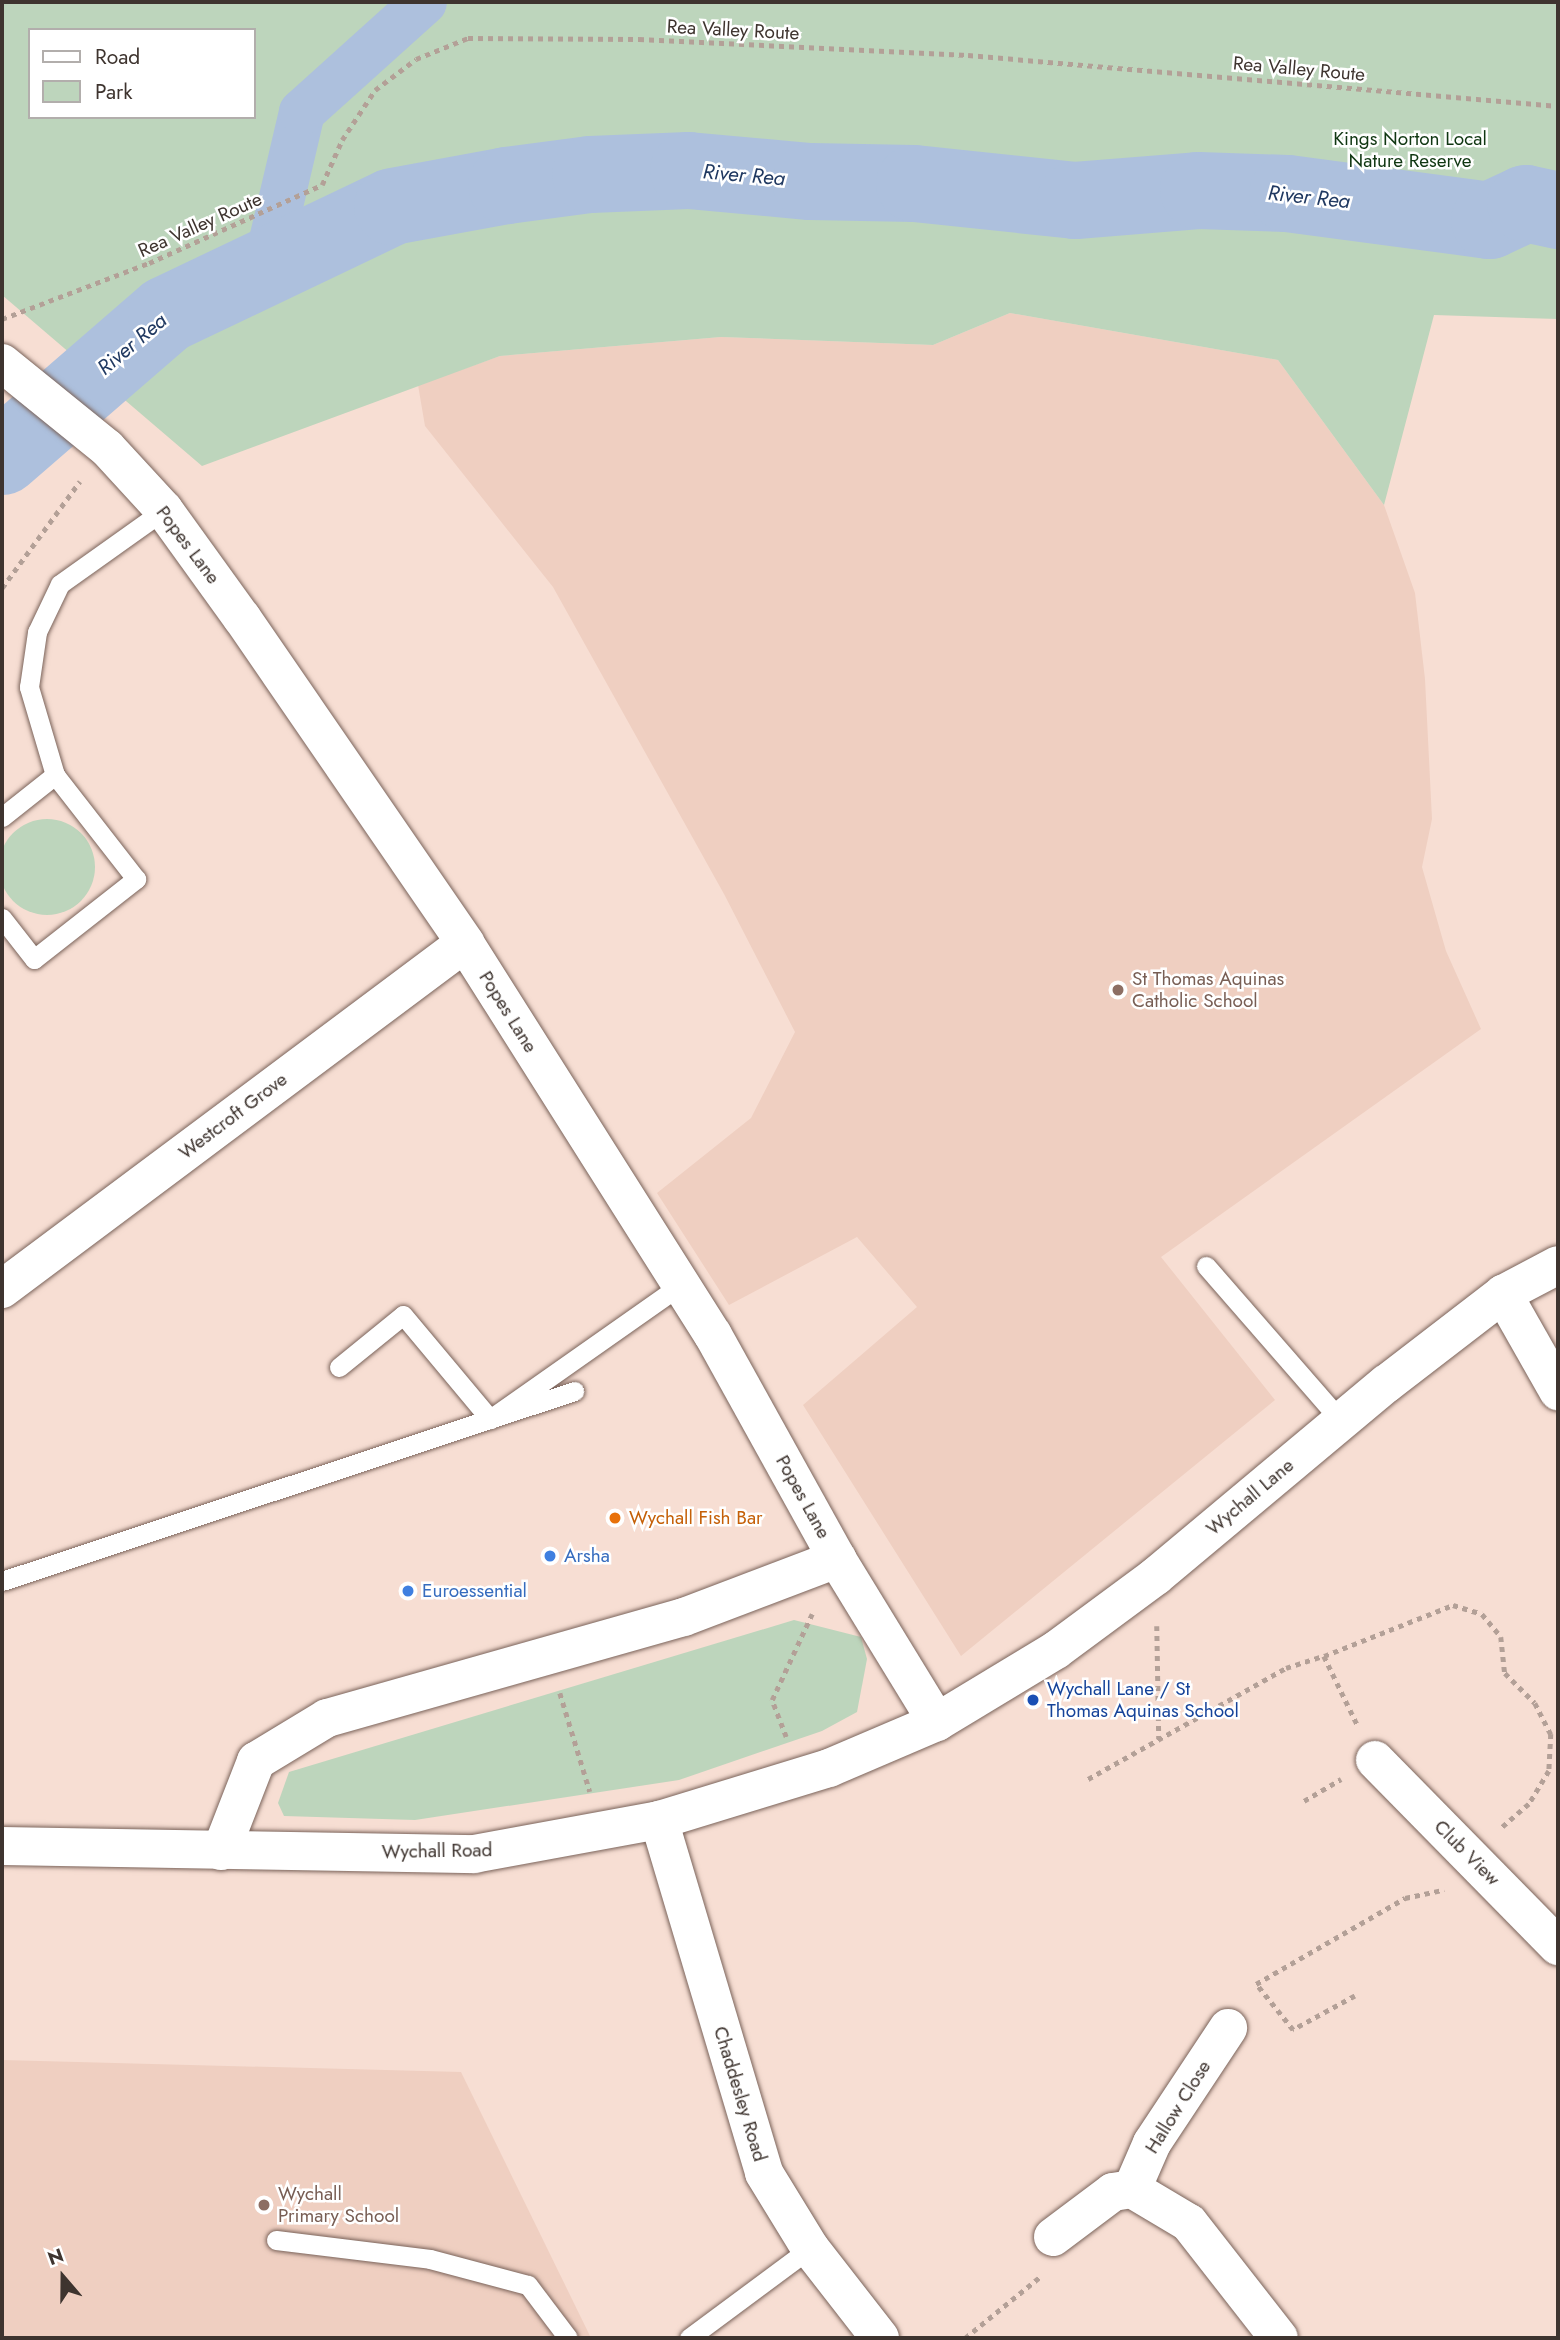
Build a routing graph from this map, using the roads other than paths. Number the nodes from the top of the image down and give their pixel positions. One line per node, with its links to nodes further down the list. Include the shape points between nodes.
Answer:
1 (2, 363): 2 (street, Popes Lane, via 101,443)
2 (152, 497): 3 (lane, via 60,584 37,632 29,687); 6 (street, Popes Lane)
3 (55, 775): 4 (lane); 5 (lane, via 136,879 34,959)
4 (2, 817)
5 (2, 918)
6 (464, 943): 9 (street, Popes Lane); 10 (street, Westcroft Grove)
7 (1558, 1265): 11 (street, Wychall Lane)
8 (1206, 1266): 16 (lane)
9 (681, 1285): 15 (lane); 17 (street, Popes Lane)
10 (2, 1289)
11 (1503, 1294): 14 (street); 16 (street, Wychall Lane)
12 (339, 1367): 15 (lane, via 403,1315)
13 (574, 1391): 15 (lane)
14 (1558, 1391)
15 (491, 1419): 18 (lane)
16 (1341, 1422): 19 (street, Wychall Lane, via 1145,1584 1056,1650)
17 (837, 1559): 19 (street, Popes Lane); 23 (street, via 684,1617 316,1725 256,1761)
18 (2, 1581)
19 (937, 1722): 21 (street, Wychall Road, via 829,1768)
20 (1375, 1760): 24 (street, Club View)
21 (659, 1820): 23 (street, Wychall Road, via 474,1854); 29 (street, Chaddesley Road, via 765,2173)
22 (2, 1846): 23 (street, Wychall Road)
23 (221, 1850)
24 (1558, 1946)
25 (1228, 2028): 26 (street, Hallow Close, via 1152,2143)
26 (1132, 2189): 27 (street, via 1113,2192); 33 (street, via 1189,2224)
27 (1053, 2237)
28 (276, 2240): 30 (lane, via 430,2259 528,2285)
29 (810, 2248): 31 (lane); 32 (street, Chaddesley Road)
30 (568, 2338)
31 (689, 2338)
32 (880, 2338)
33 (1279, 2338)

